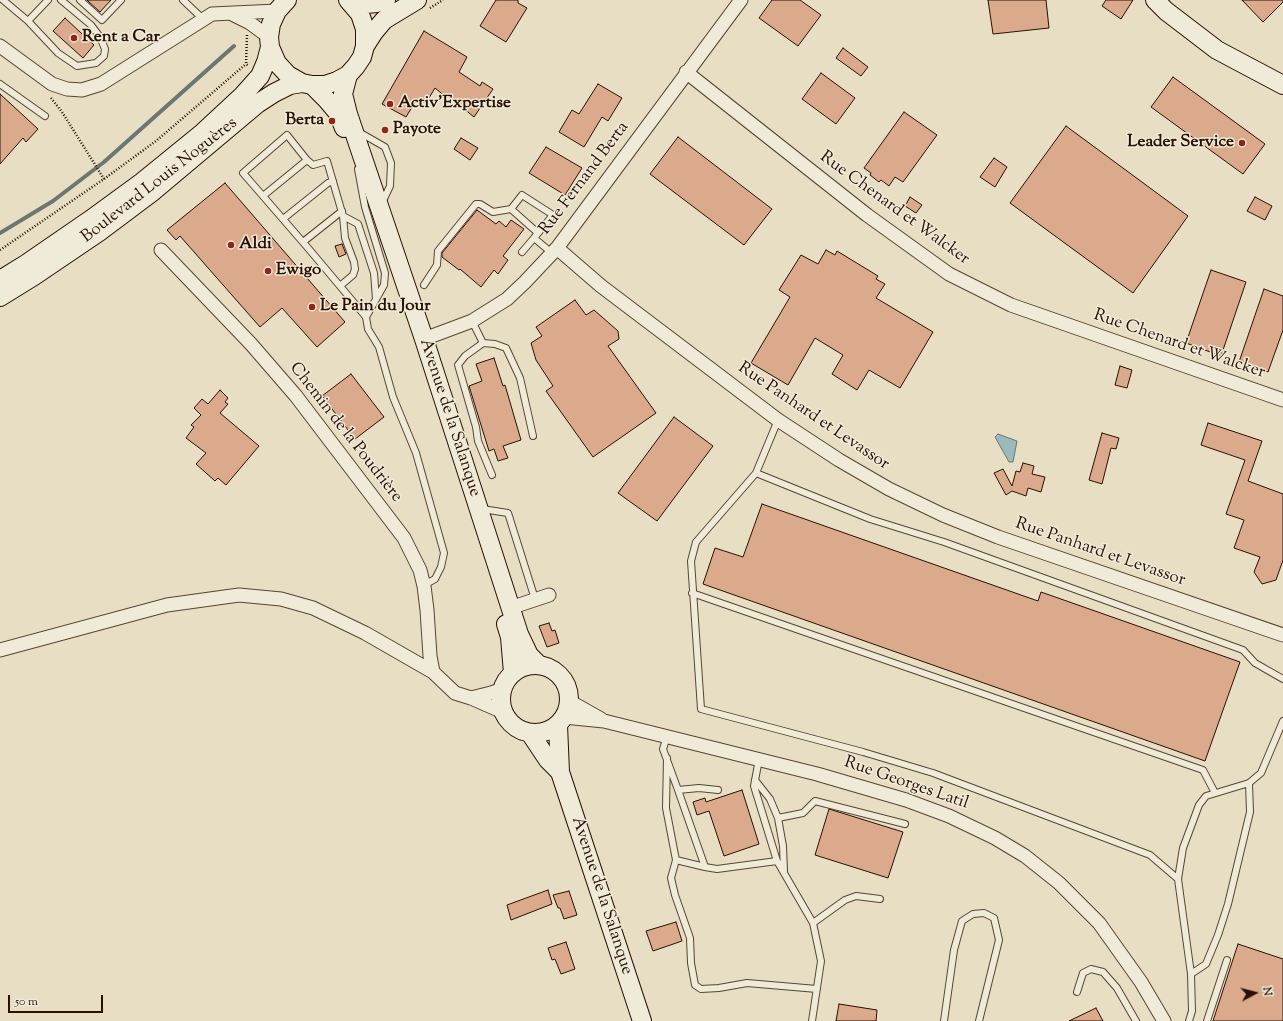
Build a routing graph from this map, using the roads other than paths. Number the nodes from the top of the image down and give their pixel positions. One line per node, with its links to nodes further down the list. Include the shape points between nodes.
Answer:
1 (3, 0): 15 (lane)
2 (48, 0): 15 (lane)
3 (61, 0): 15 (lane, via 91,25 100,37 105,49 104,56 96,63 77,66 58,53)
4 (80, 0): 5 (lane, via 102,20)
5 (121, 0)
6 (183, 0): 14 (lane)
7 (386, 0): 11 (main road, via 366,4)
8 (417, 0): 18 (main road, via 384,20)
9 (740, 0): 19 (street, Rue Fernand Berta)
10 (1155, 0): 23 (main road, via 1217,50)
11 (349, 1): 18 (main road, via 360,14 364,24)
12 (282, 6): 13 (street); 16 (main road, Boulevard Louis Noguères, via 271,24)
13 (230, 13): 14 (street, via 212,14); 16 (street, via 250,23)
14 (203, 19): 17 (street, via 101,84 82,90 52,84)
15 (28, 21)
16 (270, 42): 22 (main road, Avenue de la Salanque, via 277,63 284,71); 39 (main road, Boulevard Louis Noguères, via 260,76 200,134 96,216)
17 (0, 46)
18 (365, 46): 20 (main road, via 362,57)
19 (686, 72): 37 (street, Rue Fernand Berta); 48 (street, Rue Chenard et Walcker, via 867,215 949,274 1011,306)
20 (348, 75): 22 (main road, Boulevard Louis Noguères, via 325,85); 25 (main road, Avenue de la Salanque, via 343,94)
21 (0, 84): 24 (lane)
22 (307, 84): 27 (main road, Avenue de la Salanque, via 338,113); 42 (main road, Boulevard Louis Noguères, via 290,85 257,104 151,193)
23 (1283, 85)
24 (45, 116)
25 (353, 129): 30 (main road, Avenue de la Salanque); 30 (lane, via 384,147 391,163 390,186)
26 (307, 160): 28 (lane, via 313,165 327,161); 29 (lane); 29 (lane, via 287,135 243,173)
27 (358, 169): 43 (lane, via 364,207 385,273 384,285); 63 (main road, Avenue de la Salanque, via 510,637)
28 (333, 181): 32 (lane); 33 (lane)
29 (263, 196): 33 (lane)
30 (380, 208): 46 (main road, Avenue de la Salanque)
31 (511, 209): 34 (lane); 34 (lane, via 522,195 553,215); 40 (lane, via 493,212 476,204 438,251 437,265)
32 (342, 213): 35 (lane); 41 (lane, via 345,238 355,269 353,275); 43 (lane, via 358,224 374,273)
33 (283, 219): 35 (lane)
34 (536, 236): 37 (lane); 38 (lane)
35 (303, 242): 41 (lane)
36 (161, 250): 54 (street, Chemin de la Poudrière, via 251,344 296,396 404,538 420,570)
37 (554, 251): 45 (street, Rue Fernand Berta, via 508,299); 49 (street, Rue Panhard et Levassor)
38 (522, 252)
39 (0, 280)
40 (424, 285)
41 (340, 286): 44 (lane)
42 (0, 297)
43 (376, 299): 44 (lane)
44 (366, 317): 54 (lane, via 368,329 379,347 393,397 416,453 444,553 435,579)
45 (472, 321): 46 (street, Rue Fernand Berta); 47 (lane)
46 (424, 340): 53 (main road, Avenue de la Salanque)
47 (483, 343): 50 (lane, via 506,348 520,378); 52 (lane, via 465,356 458,365 478,441)
48 (1283, 400)
49 (778, 420): 51 (lane); 59 (street, Rue Panhard et Levassor, via 889,489 943,515 998,537)
50 (533, 436)
51 (756, 473): 55 (lane, via 696,542 691,561); 64 (lane, via 870,519 944,542 1243,650 1255,663)
52 (492, 475)
53 (478, 508): 57 (lane, via 508,513); 58 (main road, Avenue de la Salanque)
54 (424, 586): 62 (street, Chemin de la Poudrière)
55 (692, 593): 79 (lane, via 1203,770); 86 (lane, via 701,709 933,773 1150,855)
56 (549, 595): 57 (street)
57 (536, 599): 58 (street)
58 (510, 608): 61 (main road, Avenue de la Salanque, via 518,634 529,655)
59 (1283, 635)
60 (0, 650): 62 (street, via 167,605 240,595 281,598 313,608 365,633)
61 (539, 665): 63 (main road, via 530,665); 68 (main road, via 549,668 561,678 568,691)
62 (433, 672): 66 (street, via 455,693)
63 (513, 672): 65 (main road)
64 (1283, 679)
65 (502, 689): 66 (street); 67 (main road, via 500,701)
66 (471, 698): 67 (street)
67 (503, 712): 70 (main road, via 514,726)
68 (564, 714): 70 (main road, via 550,730); 71 (street, Rue Georges Latil); 74 (main road)
69 (1283, 722): 76 (lane, via 1261,773)
70 (530, 733): 74 (main road, via 548,760)
71 (666, 736): 72 (lane, via 663,749); 73 (street, Rue Georges Latil)
72 (667, 758): 77 (lane); 82 (lane, via 666,808)
73 (758, 759): 75 (lane); 98 (street, Rue Georges Latil, via 913,802 995,838 1025,856 1059,883 1099,923 1142,982)
74 (560, 772): 93 (main road, Avenue de la Salanque)
75 (754, 780): 80 (lane, via 770,800); 83 (lane)
76 (1249, 783): 79 (lane); 90 (lane, via 1250,812 1228,904 1206,964)
77 (678, 790): 78 (lane); 84 (lane)
78 (718, 790)
79 (1215, 793): 86 (lane, via 1206,796 1199,805 1183,848)
80 (778, 818): 81 (lane, via 803,813 816,801); 85 (lane)
81 (905, 824)
82 (676, 860): 84 (lane); 91 (lane, via 671,878 690,938 695,985 701,989 747,983)
83 (777, 861): 84 (lane, via 717,869); 85 (lane)
84 (705, 867)
85 (784, 874): 88 (lane)
86 (1178, 879): 90 (lane)
87 (880, 899): 88 (lane, via 856,896 845,900)
88 (813, 923): 91 (lane, via 821,961)
89 (1227, 960): 100 (lane)
90 (1191, 974): 99 (lane, via 1192,1011)
91 (817, 989): 94 (lane)
92 (1077, 992): 97 (lane, via 1083,973 1091,969 1103,972)
93 (642, 1021)
94 (812, 1021)
95 (944, 1021): 96 (lane, via 954,950 962,921 973,914 984,913 994,918 999,940)
96 (979, 1021)
97 (1136, 1021)
98 (1164, 1021)
99 (1189, 1021)
100 (1207, 1021)

